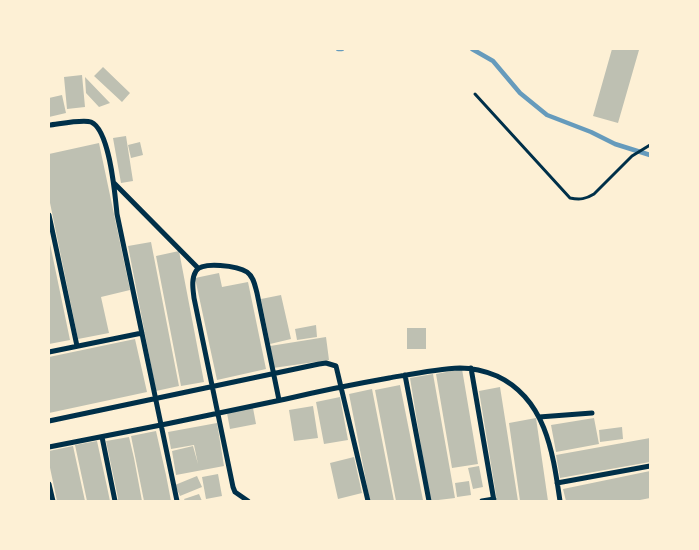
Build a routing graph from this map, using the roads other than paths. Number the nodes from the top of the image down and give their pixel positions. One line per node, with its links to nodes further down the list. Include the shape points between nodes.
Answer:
1 (475, 94): 3 (lane, via 570,198 578,200 594,194 632,156)
2 (49, 125): 4 (street, via 85,120 98,126)
3 (650, 145)
4 (114, 183): 6 (street); 7 (street, via 117,214)
5 (49, 215): 8 (street)
6 (198, 268): 11 (street, via 228,266 252,277); 13 (street, via 192,282)
7 (142, 333): 8 (street); 15 (street)
8 (77, 346): 9 (street)
9 (49, 352)
10 (471, 368): 12 (street); 19 (street, via 485,371 510,384 522,393); 27 (street)
11 (274, 373): 13 (street); 14 (street, via 332,364 336,366); 16 (street)
12 (405, 375): 14 (street); 33 (street)
13 (212, 386): 15 (street); 17 (street)
14 (342, 386): 16 (street); 32 (street)
15 (155, 398): 20 (street); 21 (street)
16 (279, 400): 17 (street)
17 (218, 413): 21 (street); 31 (street, via 233,489)
18 (592, 413): 19 (street)
19 (539, 417): 25 (street, via 550,447)
20 (49, 421)
21 (161, 425): 22 (street); 30 (street)
22 (102, 437): 23 (street); 29 (street)
23 (49, 447)
24 (650, 466): 25 (street)
25 (557, 483): 35 (street)
26 (49, 484): 28 (street)
27 (494, 500): 34 (street)
28 (53, 501)
29 (115, 501)
30 (178, 501)
31 (248, 501)
32 (368, 501)
33 (429, 501)
34 (482, 501)
35 (560, 501)

